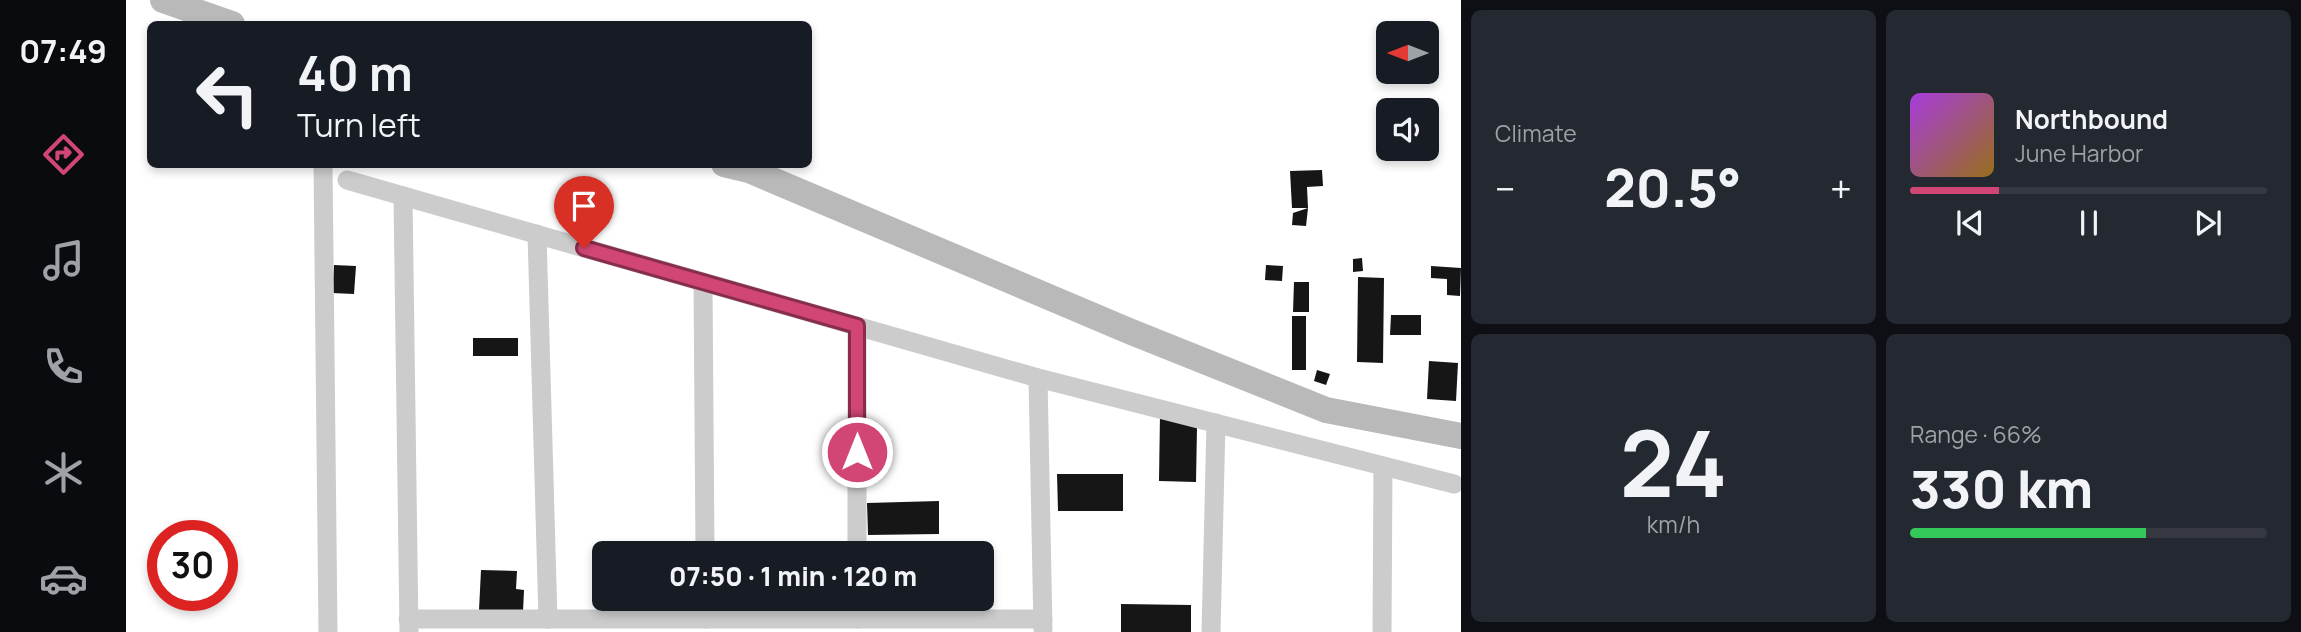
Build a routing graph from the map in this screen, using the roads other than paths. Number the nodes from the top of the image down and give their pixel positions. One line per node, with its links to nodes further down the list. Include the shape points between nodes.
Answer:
1 (163, 0): 2 (street)
2 (223, 21)
3 (323, 168): 24 (street)
4 (741, 168): 12 (street, via 1326,410)
5 (347, 180): 6 (street)
6 (403, 196): 7 (street); 22 (street)
7 (537, 234): 8 (street); 19 (street)
8 (703, 282): 9 (street); 15 (street)
9 (857, 326): 10 (street); 16 (street)
10 (1038, 378): 11 (street); 23 (street)
11 (1216, 424): 13 (street); 25 (street)
12 (1461, 436)
13 (1382, 466): 14 (street); 26 (street)
14 (1454, 484)
15 (705, 541)
16 (857, 541)
17 (706, 611): 20 (street)
18 (857, 611): 21 (street)
19 (548, 619): 20 (street); 22 (street)
20 (706, 619): 21 (street)
21 (857, 619): 23 (street)
22 (408, 625)
23 (1043, 625)
24 (328, 632)
25 (1211, 632)
26 (1382, 632)

